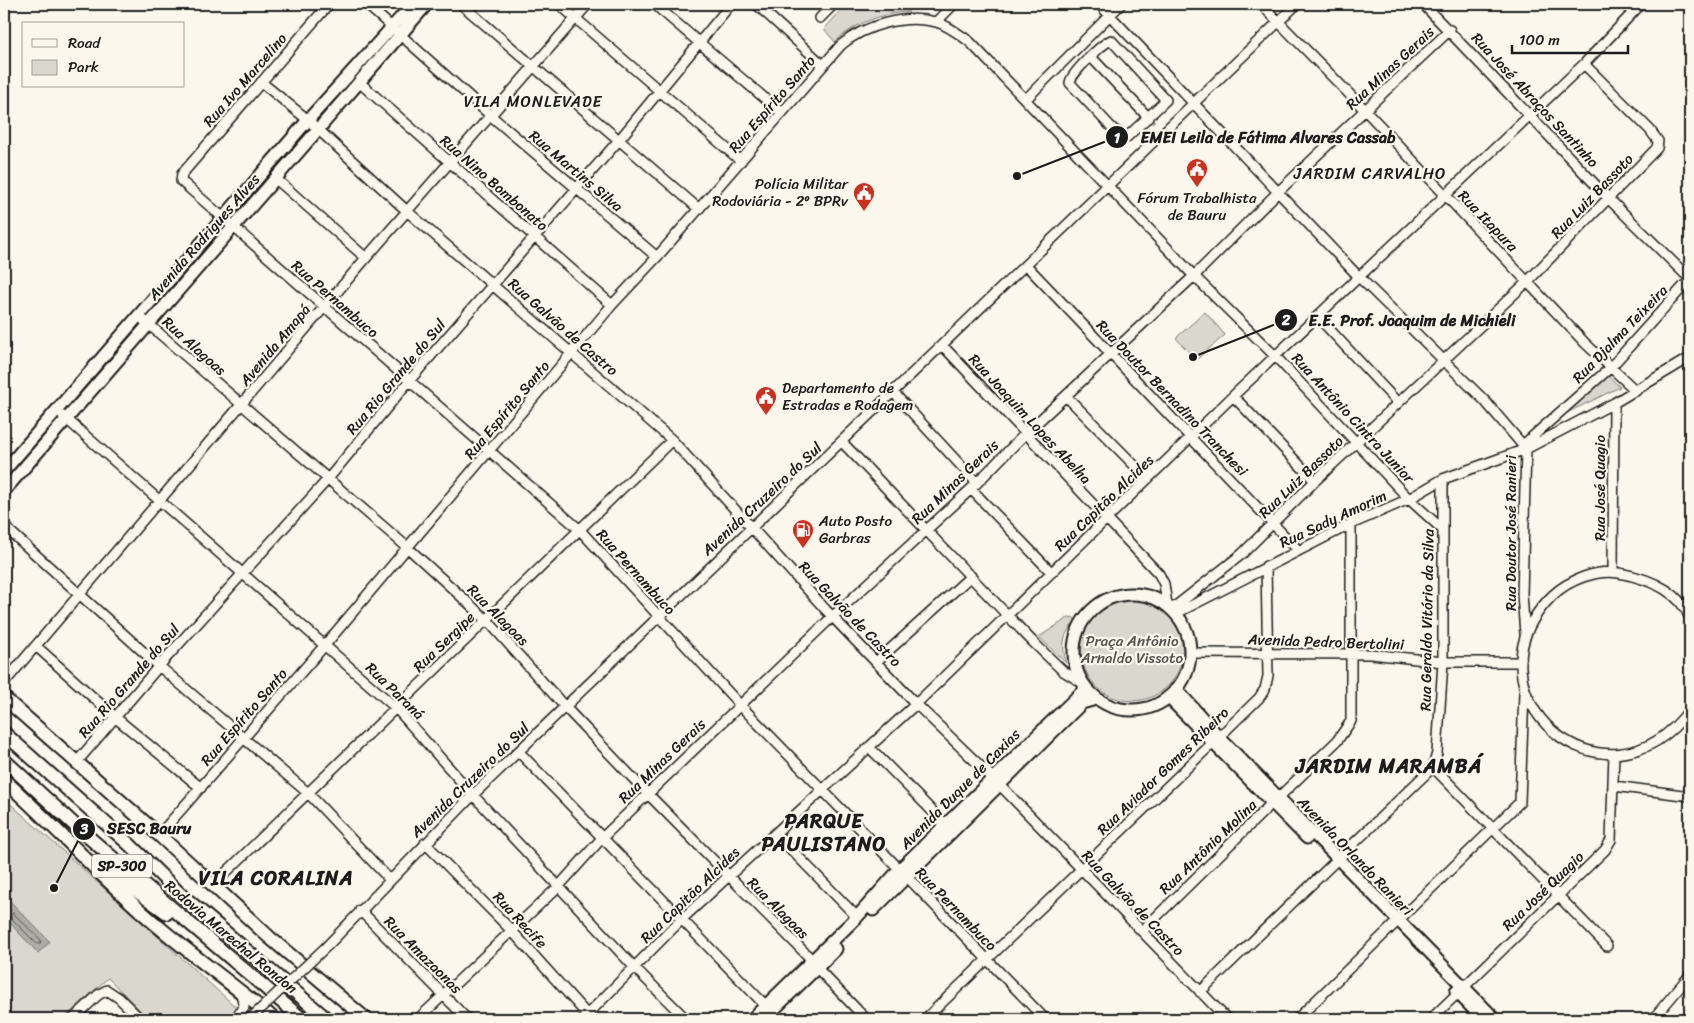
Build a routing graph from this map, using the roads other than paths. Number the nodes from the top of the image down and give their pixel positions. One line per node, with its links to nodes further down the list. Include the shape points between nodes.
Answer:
1 (329, 4): 33 (street, Rua Ivo Marcelino)
2 (366, 4): 25 (street, Rua Martins Silva)
3 (413, 4): 25 (main road, Avenida Rodrigues Alves)
4 (427, 4): 25 (main road, Avenida Rodrigues Alves)
5 (461, 4): 31 (street)
6 (559, 4): 20 (street)
7 (588, 4): 20 (street, Avenida Amapá)
8 (654, 4): 26 (street)
9 (731, 4): 26 (street, Rua Rio Grande do Sul)
10 (756, 4): 30 (street)
11 (834, 4): 21 (street)
12 (954, 4): 22 (street)
13 (1099, 4): 19 (street, Rua Doutor José Ranieri)
14 (1121, 4): 19 (street)
15 (1261, 4): 23 (street, Rua Itapura)
16 (1298, 4): 23 (street, Avenida Cruzeiro do Sul)
17 (1423, 4): 24 (street, Rua José Abraços Santinho)
18 (1641, 4): 29 (street, Rua Capitão Alcides)
19 (1110, 15): 27 (street); 37 (street, Rua Doutor José Ranieri)
20 (576, 18): 31 (street, Avenida Amapá); 35 (street)
21 (820, 18)
22 (936, 22): 30 (street, Rua Espírito Santo, via 890,22 852,36); 36 (street, Rua Antônio Cintra Junior, via 970,42)
23 (1278, 22): 37 (street, Avenida Cruzeiro do Sul); 38 (street, Rua Itapura)
24 (1450, 30): 38 (street, Rua Minas Gerais); 41 (street, Rua José Abraços Santinho)
25 (396, 31): 34 (main road, Avenida Rodrigues Alves); 40 (street, Rua Martins Silva); 43 (main road, Avenida Rodrigues Alves)
26 (701, 43): 35 (street, Rua Rio Grande do Sul); 39 (street)
27 (1068, 57): 32 (street); 36 (street)
28 (1091, 57): 32 (street); 42 (street); 42 (street, via 1108,41 1114,42 1166,98 1166,103)
29 (1584, 64): 41 (street, Rua Capitão Alcides); 54 (street, Rua Luiz Bassoto, via 1658,141 1657,148)
30 (823, 65): 39 (street, Rua Espírito Santo)
31 (532, 67): 40 (street, Avenida Amapá); 45 (street)
32 (1078, 68): 42 (street, via 1070,83 1122,137 1130,136)
33 (261, 82): 43 (street, Rua Galvão de Castro); 48 (street, Rua Ivo Marcelino)
34 (359, 82): 44 (main road, Avenida Rodrigues Alves); 47 (street, Rua Nino Bombonato)
35 (660, 91): 45 (street, Rua Rio Grande do Sul); 46 (street)
36 (1026, 99): 50 (street, Rua Antônio Cintra Junior)
37 (1193, 104): 50 (street, Avenida Cruzeiro do Sul); 52 (street, Rua Doutor José Ranieri)
38 (1365, 110): 52 (street, Rua Minas Gerais); 53 (street, Rua Itapura)
39 (782, 113): 46 (street, Rua Espírito Santo)
40 (490, 115): 47 (street, Avenida Amapá); 51 (street, Rua Martins Silva)
41 (1530, 116): 53 (street, Rua Capitão Alcides); 54 (street, Rua José Abraços Santinho)
42 (1149, 118)
43 (308, 120): 44 (street, Rua Galvão de Castro); 57 (main road, Avenida Rodrigues Alves)
44 (318, 128): 49 (main road, Avenida Rodrigues Alves); 56 (street, Rua Galvão de Castro)
45 (619, 140): 51 (street, Rua Rio Grande do Sul); 55 (street)
46 (741, 161): 55 (street, Rua Espírito Santo)
47 (449, 162): 56 (street, Avenida Amapá); 59 (street, Rua Nino Bombonato)
48 (182, 174): 57 (street, Rua Pernambuco, via 183,184)
49 (275, 178): 58 (main road, Avenida Rodrigues Alves); 61 (street)
50 (1109, 184): 62 (street, Avenida Cruzeiro do Sul); 63 (street, Rua Antônio Cintra Junior)
51 (575, 189): 59 (street, Rua Rio Grande do Sul); 60 (street, Rua Martins Silva)
52 (1278, 192): 63 (street, Rua Minas Gerais); 64 (street, Rua Doutor José Ranieri)
53 (1445, 196): 64 (street, Rua Capitão Alcides); 66 (street, Rua Itapura)
54 (1609, 199): 65 (street, Rua José Abraços Santinho); 66 (street, Rua Luiz Bassoto)
55 (699, 209): 60 (street, Rua Espírito Santo)
56 (408, 212): 61 (street, Avenida Amapá); 67 (street, Rua Galvão de Castro)
57 (223, 219): 58 (street, Rua Pernambuco); 70 (main road, Avenida Rodrigues Alves)
58 (233, 227): 69 (street, Rua Pernambuco); 72 (main road, Avenida Rodrigues Alves)
59 (535, 237): 67 (street, Rua Rio Grande do Sul); 68 (street, Rua Nino Bombonato)
60 (657, 257): 68 (street, Rua Espírito Santo)
61 (366, 258): 69 (street, Avenida Amapá)
62 (1026, 266): 73 (street, Avenida Cruzeiro do Sul); 75 (street, Rua Doutor Bernadino Tranchesi)
63 (1194, 276): 75 (street, Rua Minas Gerais); 76 (street, Rua Antônio Cintra Junior)
64 (1360, 278): 71 (street, Rua Capitão Alcides); 77 (street, Rua Doutor José Ranieri)
65 (1690, 279): 79 (street, Rua Djalma Teixeira)
66 (1527, 282): 77 (street, Rua Luiz Bassoto); 79 (street, Rua Itapura)
67 (492, 285): 74 (street, Rua Galvão de Castro); 80 (street, Rua Rio Grande do Sul)
68 (612, 305): 74 (street, Rua Espírito Santo)
69 (324, 308): 80 (street, Rua Pernambuco); 87 (street, Avenida Amapá)
70 (138, 316): 72 (street, Rua Alagoas); 88 (main road, Avenida Rodrigues Alves)
71 (1318, 317): 76 (street, Rua Capitão Alcides); 85 (street)
72 (149, 324): 87 (street, Rua Alagoas); 89 (main road, Avenida Rodrigues Alves)
73 (942, 345): 82 (street, Avenida Cruzeiro do Sul); 90 (street, Rua Joaquim Lopes Abelha)
74 (572, 354): 92 (street, Rua Galvão de Castro); 96 (street, Rua Espírito Santo)
75 (1111, 355): 84 (street, Rua Minas Gerais); 91 (street, Rua Doutor Bernadino Tranchesi)
76 (1276, 357): 83 (street, Rua Capitão Alcides); 94 (street, Rua Antônio Cintra Junior)
77 (1443, 360): 85 (street, Rua Luiz Bassoto); 95 (street, Rua Doutor José Ranieri, via 1485,401)
78 (1690, 362): 81 (street, Rua Sady Amorim, via 1684,361)
79 (1611, 367): 81 (street, Rua Itapura); 95 (street, Rua Djalma Teixeira)
80 (409, 381): 96 (street, Rua Pernambuco); 98 (street, Rua Rio Grande do Sul)
81 (1636, 391): 86 (street, Rua Sady Amorim)
82 (893, 392): 93 (street, Avenida Cruzeiro do Sul); 102 (street)
83 (1233, 396): 91 (street, Rua Capitão Alcides); 101 (street)
84 (1068, 397): 90 (street, Rua Minas Gerais); 99 (street)
85 (1398, 403): 94 (street, Rua Luiz Bassoto)
86 (1614, 403): 95 (street, Rua Sady Amorim); 118 (street, Rua José Quagio)
87 (241, 406): 98 (street, Rua Alagoas); 105 (street, Avenida Amapá)
88 (57, 410): 89 (street, Rua Paraná); 97 (main road, Avenida Rodrigues Alves)
89 (66, 419): 103 (main road, Avenida Rodrigues Alves); 105 (street, Rua Paraná)
90 (1025, 434): 102 (street, Rua Minas Gerais); 106 (street, Rua Joaquim Lopes Abelha)
91 (1190, 438): 99 (street, Rua Capitão Alcides); 107 (street, Rua Doutor Bernadino Tranchesi)
92 (672, 440): 110 (street, Rua Galvão de Castro); 113 (street, Rua Sergipe)
93 (842, 442): 110 (street, Avenida Cruzeiro do Sul); 111 (street)
94 (1357, 442): 101 (street, Rua Luiz Bassoto); 104 (street, Rua Antônio Cintra Junior)
95 (1524, 447): 100 (street, Rua Sady Amorim); 128 (street, Rua Doutor José Ranieri, via 1522,596)
96 (490, 451): 113 (street, Rua Pernambuco); 114 (street, Rua Espírito Santo)
97 (4, 471)
98 (328, 479): 114 (street, Rua Alagoas); 119 (street, Rua Rio Grande do Sul)
99 (1148, 479): 106 (street, Rua Capitão Alcides)
100 (1443, 479): 104 (street, Rua Sady Amorim); 112 (street, Rua Geraldo Vitório da Silva)
101 (1314, 481): 107 (street, Rua Luiz Bassoto)
102 (973, 486): 111 (street, Rua Minas Gerais); 117 (street)
103 (4, 491)
104 (1409, 499): 108 (street, Rua Sady Amorim); 112 (street, Rua Antônio Cintra Junior)
105 (159, 501): 119 (street, Rua Paraná); 121 (street, Avenida Amapá)
106 (1106, 520): 117 (street, Rua Capitão Alcides); 122 (street, Rua Joaquim Lopes Abelha, via 1159,574)
107 (1272, 522): 115 (street, Rua Doutor Bernadino Tranchesi); 122 (street, Rua Luiz Bassoto, via 1221,572)
108 (1351, 524): 115 (street, Rua Sady Amorim); 133 (street, Rua Antônio Molina)
109 (4, 526): 121 (street)
110 (750, 528): 124 (street, Avenida Cruzeiro do Sul); 125 (street, Rua Galvão de Castro)
111 (927, 529): 120 (street); 125 (street, Rua Minas Gerais)
112 (1442, 529): 135 (street, Rua Geraldo Vitório da Silva)
113 (580, 530): 124 (street, Rua Pernambuco); 127 (street, Rua Sergipe)
114 (407, 547): 127 (street, Rua Alagoas); 129 (street, Rua Espírito Santo)
115 (1298, 550): 116 (street, Rua Sady Amorim)
116 (1266, 566): 122 (street, Rua Sady Amorim); 131 (street, Rua Aviador Gomes Ribeiro)
117 (1051, 572): 123 (street, Rua Capitão Alcides)
118 (1613, 572): 126 (street, via 1642,577 1669,592); 128 (street, via 1585,576 1559,589 1539,609)
119 (243, 574): 129 (street, Rua Paraná); 137 (street, Rua Rio Grande do Sul)
120 (971, 576): 123 (street); 134 (street)
121 (80, 594): 130 (street, Avenida Amapá); 137 (street)
122 (1171, 609): 132 (main road, via 1188,636); 139 (main road, via 1153,597 1137,594 1121,594 1093,609 1082,621 1073,651 1075,667)
123 (1008, 616): 139 (street, via 1064,671); 144 (street, Rua Capitão Alcides)
124 (658, 617): 145 (street, Rua Pernambuco); 146 (street, Avenida Cruzeiro do Sul)
125 (832, 617): 134 (street, Rua Galvão de Castro); 145 (street, Rua Minas Gerais)
126 (1690, 618)
127 (487, 620): 146 (street, Rua Alagoas); 147 (street, Rua Sergipe)
128 (1525, 634): 136 (street)
129 (325, 645): 147 (street, Rua Paraná); 151 (street, Rua Espírito Santo)
130 (36, 646): 138 (street, Avenida Amapá); 149 (street)
131 (1267, 652): 132 (street, Avenida Pedro Bertolini); 133 (street, Avenida Pedro Bertolini); 152 (street, Rua Aviador Gomes Ribeiro, via 1266,689)
132 (1190, 653): 141 (main road, via 1188,666)
133 (1351, 653): 135 (street, Avenida Pedro Bertolini); 168 (street, Rua Antônio Molina, via 1351,721 1346,731)
134 (876, 662): 144 (street, Rua Galvão de Castro)
135 (1443, 662): 136 (street, Avenida Pedro Bertolini); 158 (street, Rua Geraldo Vitório da Silva, via 1437,754)
136 (1520, 662): 140 (street)
137 (159, 666): 149 (street, Rua Rio Grande do Sul); 151 (street)
138 (4, 683)
139 (1083, 685): 143 (main road); 160 (main road, Avenida Duque de Caxias)
140 (1524, 690): 155 (street, via 1538,717 1559,738 1585,750); 170 (street, via 1520,802)
141 (1172, 693): 143 (main road, via 1150,707 1136,710 1108,706); 152 (main road, Avenida Orlando Ranieri)
142 (4, 698): 157 (highway)
143 (1096, 699): 160 (main road, Avenida Duque de Caxias, via 1082,703)
144 (916, 704): 153 (street, Rua Capitão Alcides); 160 (street, Rua Galvão de Castro)
145 (740, 705): 163 (street, Rua Pernambuco); 165 (street, Rua Minas Gerais)
146 (565, 707): 154 (street, Avenida Cruzeiro do Sul); 165 (street, Rua Alagoas)
147 (396, 708): 164 (street, Rua Sergipe); 166 (street, Rua Paraná)
148 (1690, 709): 155 (street, via 1676,727 1658,741 1637,750)
149 (116, 718): 157 (street, Rua Rio Grande do Sul); 162 (street)
150 (4, 733): 208 (highway, Rodovia Marechal Rondon / SP-300, via 178,892)
151 (244, 737): 162 (street, Rua Espírito Santo); 164 (street)
152 (1216, 740): 168 (main road, Avenida Orlando Ranieri); 177 (street, Rua Aviador Gomes Ribeiro)
153 (870, 748): 163 (street, Rua Capitão Alcides); 169 (street)
154 (519, 752): 166 (street, Avenida Cruzeiro do Sul); 174 (street)
155 (1614, 754): 161 (street, Rua José Quagio)
156 (4, 760): 194 (highway, Rodovia Marechal Rondon / SP-300, via 79,829)
157 (76, 763): 172 (highway)
158 (1432, 767): 170 (street); 176 (street)
159 (4, 780): 173 (highway)
160 (996, 781): 169 (main road, Avenida Duque de Caxias); 177 (street, Rua Galvão de Castro); 178 (main road, Avenida Duque de Caxias)
161 (1614, 786): 167 (street); 183 (street, Rua José Quagio, via 1611,840 1605,850)
162 (201, 788): 172 (street, Rua Espírito Santo)
163 (822, 788): 171 (street, Rua Capitão Alcides); 178 (street, Rua Pernambuco)
164 (308, 793): 180 (street); 181 (street, Rua Sergipe)
165 (648, 794): 174 (street, Rua Minas Gerais); 179 (street, Rua Alagoas)
166 (473, 795): 175 (street, Avenida Cruzeiro do Sul); 182 (street, Rua Paraná)
167 (1690, 796)
168 (1275, 801): 176 (main road, Avenida Orlando Ranieri); 189 (street, Rua Antônio Molina)
169 (946, 825): 178 (main road, Avenida Duque de Caxias)
170 (1493, 830): 183 (street); 187 (street)
171 (776, 834): 179 (street, Rua Capitão Alcides); 185 (street)
172 (159, 835): 181 (highway)
173 (61, 836): 194 (highway); 196 (highway, via 146,917)
174 (602, 838): 182 (street, Rua Minas Gerais); 186 (street)
175 (425, 843): 180 (street, Avenida Cruzeiro do Sul); 188 (street, Rua Recife)
176 (1335, 862): 187 (main road, Avenida Orlando Ranieri); 198 (street)
177 (1082, 869): 189 (street, Rua Galvão de Castro); 191 (street, Rua Aviador Gomes Ribeiro)
178 (902, 874): 185 (main road, Avenida Duque de Caxias); 191 (street, Rua Pernambuco); 192 (main road, Avenida Duque de Caxias)
179 (728, 877): 186 (street, Rua Capitão Alcides); 192 (street, Rua Alagoas)
180 (390, 880): 184 (street, Avenida Cruzeiro do Sul)
181 (213, 885): 209 (highway)
182 (559, 886): 188 (street, Rua Minas Gerais); 193 (street, Rua Paraná)
183 (1557, 896): 190 (street); 197 (street, Rua José Quagio)
184 (360, 910): 199 (street, Rua Amazaonas); 205 (street, Avenida Cruzeiro do Sul, bridge)
185 (857, 917): 192 (main road, Avenida Duque de Caxias)
186 (682, 920): 193 (street, Rua Capitão Alcides); 200 (street)
187 (1395, 924): 197 (main road, Avenida Orlando Ranieri); 219 (street)
188 (512, 931): 199 (street, Rua Minas Gerais); 201 (street, Rua Recife)
189 (1142, 931): 198 (street, Rua Galvão de Castro)
190 (1607, 946)
191 (987, 960): 216 (street, Rua Aviador Gomes Ribeiro); 217 (street, Rua Pernambuco)
192 (815, 964): 200 (main road, Avenida Duque de Caxias); 214 (main road, Avenida Duque de Caxias); 215 (street, Rua Alagoas)
193 (635, 968): 201 (street, Rua Capitão Alcides); 212 (street, Rua Paraná)
194 (243, 969): 207 (highway, Rodovia Marechal Rondon / SP-300)
195 (1690, 975): 223 (street)
196 (239, 989): 204 (street, via 245,1001 244,1008); 206 (highway)
197 (1460, 990): 220 (street, Rua José Quagio); 221 (main road, Avenida Orlando Ranieri); 222 (main road, Avenida Orlando Ranieri)
198 (1200, 992): 218 (street, Rua Galvão de Castro)
199 (444, 996): 210 (street, Rua Minas Gerais); 211 (street, Rua Amazaonas)
200 (766, 1006): 213 (main road, Avenida Duque de Caxias)
201 (587, 1018)
202 (73, 1019): 203 (street, via 103,991 110,991)
203 (140, 1019)
204 (234, 1019)
205 (250, 1019)
206 (274, 1019)
207 (302, 1019)
208 (327, 1019)
209 (366, 1019)
210 (418, 1019)
211 (467, 1019)
212 (686, 1019)
213 (752, 1019)
214 (764, 1019)
215 (866, 1019)
216 (925, 1019)
217 (1045, 1019)
218 (1227, 1019)
219 (1296, 1019)
220 (1430, 1019)
221 (1483, 1019)
222 (1495, 1019)
223 (1653, 1019)

